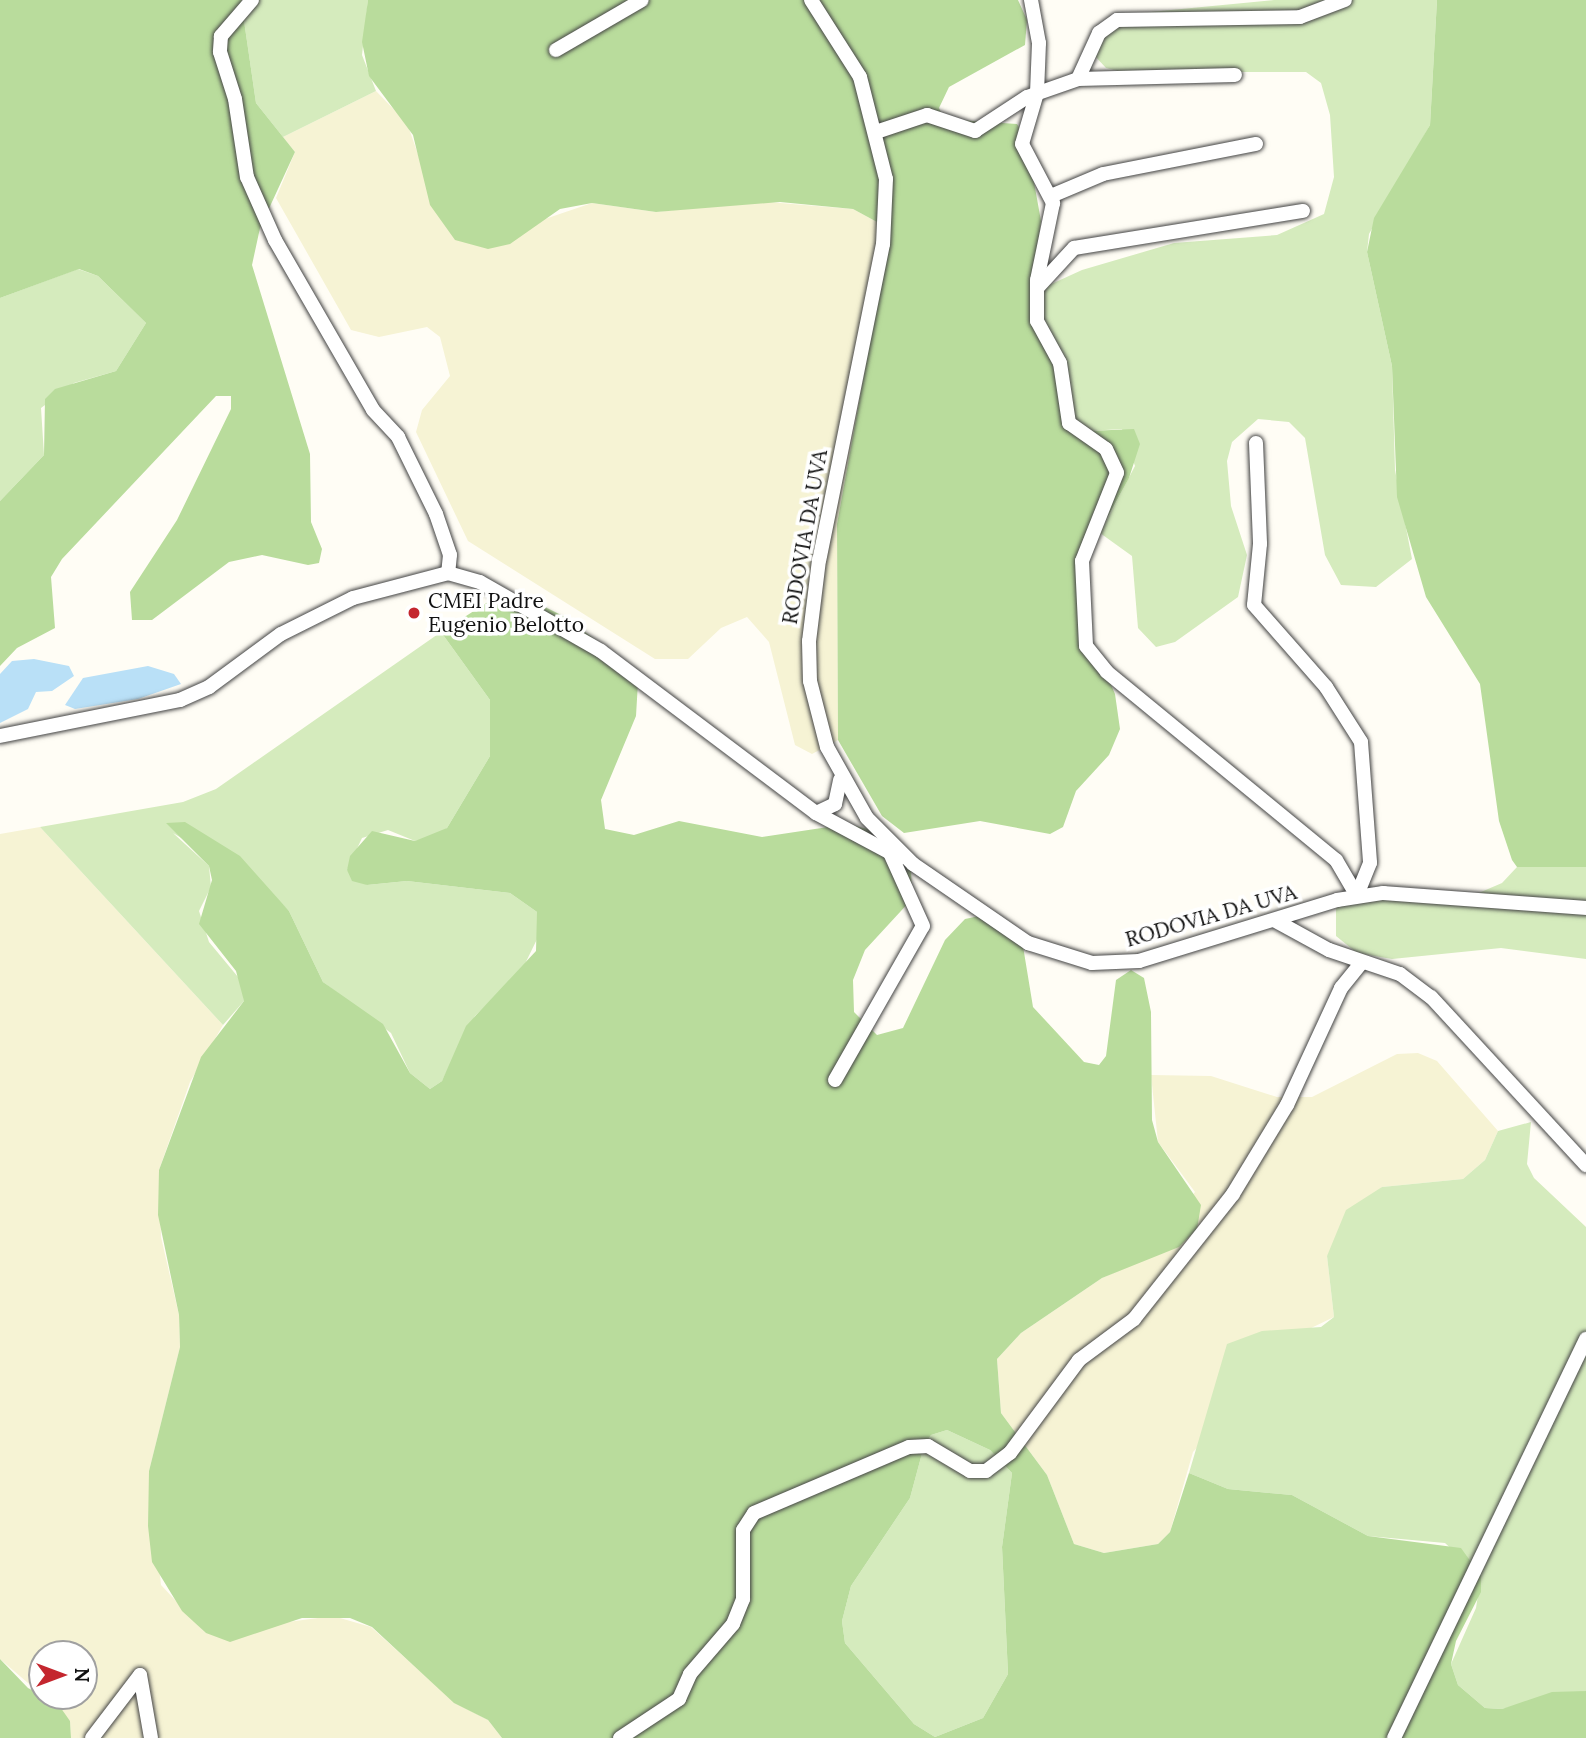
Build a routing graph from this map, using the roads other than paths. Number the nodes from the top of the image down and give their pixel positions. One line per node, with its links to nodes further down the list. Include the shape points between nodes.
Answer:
1 (252, 0): 16 (street, via 221,36 220,52 235,99 247,177 263,216 373,410 398,438 436,514 450,555)
2 (642, 0): 6 (street)
3 (811, 0): 10 (street, RODOVIA DA UVA, via 851,58)
4 (1031, 0): 9 (street, via 1039,43)
5 (1345, 0): 8 (street, via 1300,17 1117,20 1099,33)
6 (556, 50)
7 (1235, 75): 8 (street)
8 (1077, 79): 9 (street)
9 (1037, 93): 10 (street, via 975,131 927,115); 12 (street, via 1022,144)
10 (879, 131): 18 (street, RODOVIA DA UVA, via 887,194 883,244 818,560 808,641 816,714)
11 (1256, 144): 12 (street, via 1103,174)
12 (1051, 196): 14 (street)
13 (1303, 211): 14 (street, via 1074,248)
14 (1036, 290): 22 (street, via 1037,321 1060,363 1069,423 1106,449 1118,473 1082,561 1089,654 1336,860)
15 (1256, 443): 22 (street, via 1260,544 1254,605 1326,687 1361,742 1370,863)
16 (448, 573): 17 (street, via 354,598 281,634 209,687 180,700); 19 (street, via 480,582 601,651)
17 (0, 736)
18 (840, 780): 19 (street, via 835,804); 21 (street, RODOVIA DA UVA, via 867,818)
19 (816, 813): 20 (street)
20 (890, 853): 21 (street); 26 (street, via 923,926)
21 (913, 864): 24 (street, RODOVIA DA UVA, via 1028,943 1084,962 1139,961)
22 (1357, 896): 23 (street, RODOVIA DA UVA); 24 (street, RODOVIA DA UVA)
23 (1586, 908)
24 (1276, 921): 25 (street)
25 (1362, 962): 27 (street, via 1400,974 1430,997); 31 (street, via 1341,988 1286,1105 1233,1194 1134,1320 1079,1360 1010,1453 986,1471 970,1471 928,1446 909,1447 754,1513 743,1530 743,1599 733,1624 690,1674 679,1699)
26 (835, 1080)
27 (1586, 1165)
28 (1586, 1339): 32 (street)
29 (92, 1738): 30 (street, via 140,1675)
30 (151, 1738)
31 (620, 1738)
32 (1394, 1738)

